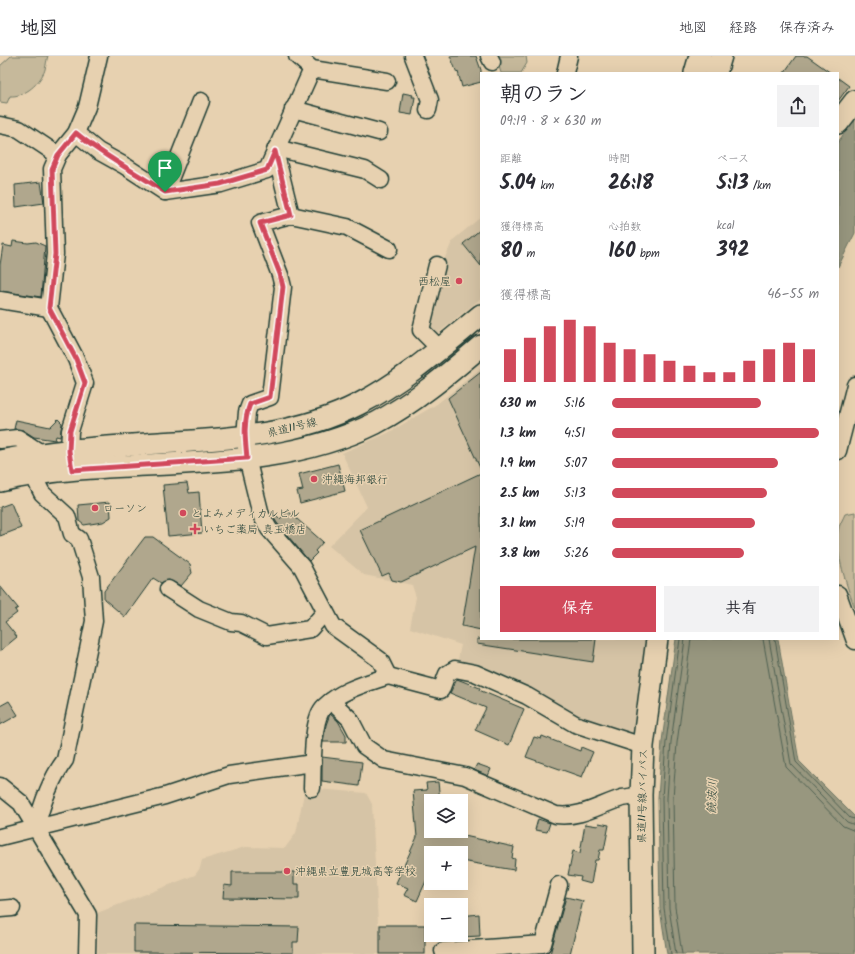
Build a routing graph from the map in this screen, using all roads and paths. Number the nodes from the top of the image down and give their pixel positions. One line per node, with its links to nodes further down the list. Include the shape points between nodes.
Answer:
1 (99, 56): 19 (street, via 87,107)
2 (297, 56): 7 (street)
3 (413, 56): 15 (street, via 430,100)
4 (569, 56): 8 (street)
5 (700, 56): 9 (main road)
6 (721, 56): 10 (main road)
7 (312, 69): 11 (street); 14 (street)
8 (565, 72)
9 (695, 72)
10 (716, 72)
11 (387, 81)
12 (201, 101): 23 (street)
13 (855, 101): 16 (main road)
14 (293, 109): 18 (street); 20 (street)
15 (428, 110)
16 (839, 122)
17 (0, 125): 21 (street, via 19,129)
18 (379, 132)
19 (76, 133): 21 (street); 23 (street, via 98,151)
20 (276, 149): 22 (street, via 365,170); 23 (street, via 267,170 220,184); 24 (street)
21 (58, 155): 28 (street, via 52,169 55,254)
22 (381, 180)
23 (165, 192)
24 (291, 215): 25 (street, via 347,227); 33 (street, via 260,223 283,287 270,397 250,404)
25 (389, 249)
26 (438, 265): 31 (street, via 421,330)
27 (0, 300): 28 (street)
28 (49, 308): 39 (street, via 76,359 85,383 70,431)
29 (480, 316): 31 (main road, 県道11号線)
30 (480, 347): 37 (main road, 県道11号線, via 415,398 375,423 331,440)
31 (440, 349): 33 (main road, 県道11号線, via 411,372 358,405 303,425)
32 (855, 385): 35 (street)
33 (245, 437): 37 (street); 39 (main road, 県道11号線)
34 (0, 440): 36 (street, via 18,438)
35 (839, 447)
36 (41, 453): 38 (main road, 県道11号線); 39 (main road, 県道11号線)
37 (247, 458): 39 (main road, 県道11号線); 44 (street, via 261,515 269,529 302,567)
38 (0, 461)
39 (70, 461): 40 (main road, 県道11号線)
40 (33, 475): 41 (main road, 県道11号線); 54 (street, via 42,493 67,516 72,534 78,539 91,577 94,621 65,760 55,772)
41 (0, 481)
42 (168, 589): 44 (street, via 199,609 231,622 241,623 267,636 310,629)
43 (839, 597): 46 (street)
44 (325, 612): 47 (street, via 333,626 380,660)
45 (657, 640): 49 (main road, 県道11号線バイパス)
46 (855, 641)
47 (388, 676): 48 (street, via 347,690); 49 (street, via 441,690 447,674 455,670 475,673 527,696 575,724)
48 (331, 701): 50 (street, via 322,707 314,731); 53 (street, via 350,719 364,746 384,760 465,776 556,815 586,813 622,798)
49 (643, 746): 53 (main road, 県道11号線バイパス)
50 (313, 763): 52 (street); 54 (street, via 229,776 166,796)
51 (0, 786): 54 (street, via 21,804)
52 (312, 788)
53 (641, 795): 59 (main road, 県道11号線バイパス)
54 (36, 828): 55 (street); 58 (street, via 88,915)
55 (0, 837)
56 (559, 885): 57 (street, via 543,944)
57 (443, 951)
58 (87, 954)
59 (643, 954)

